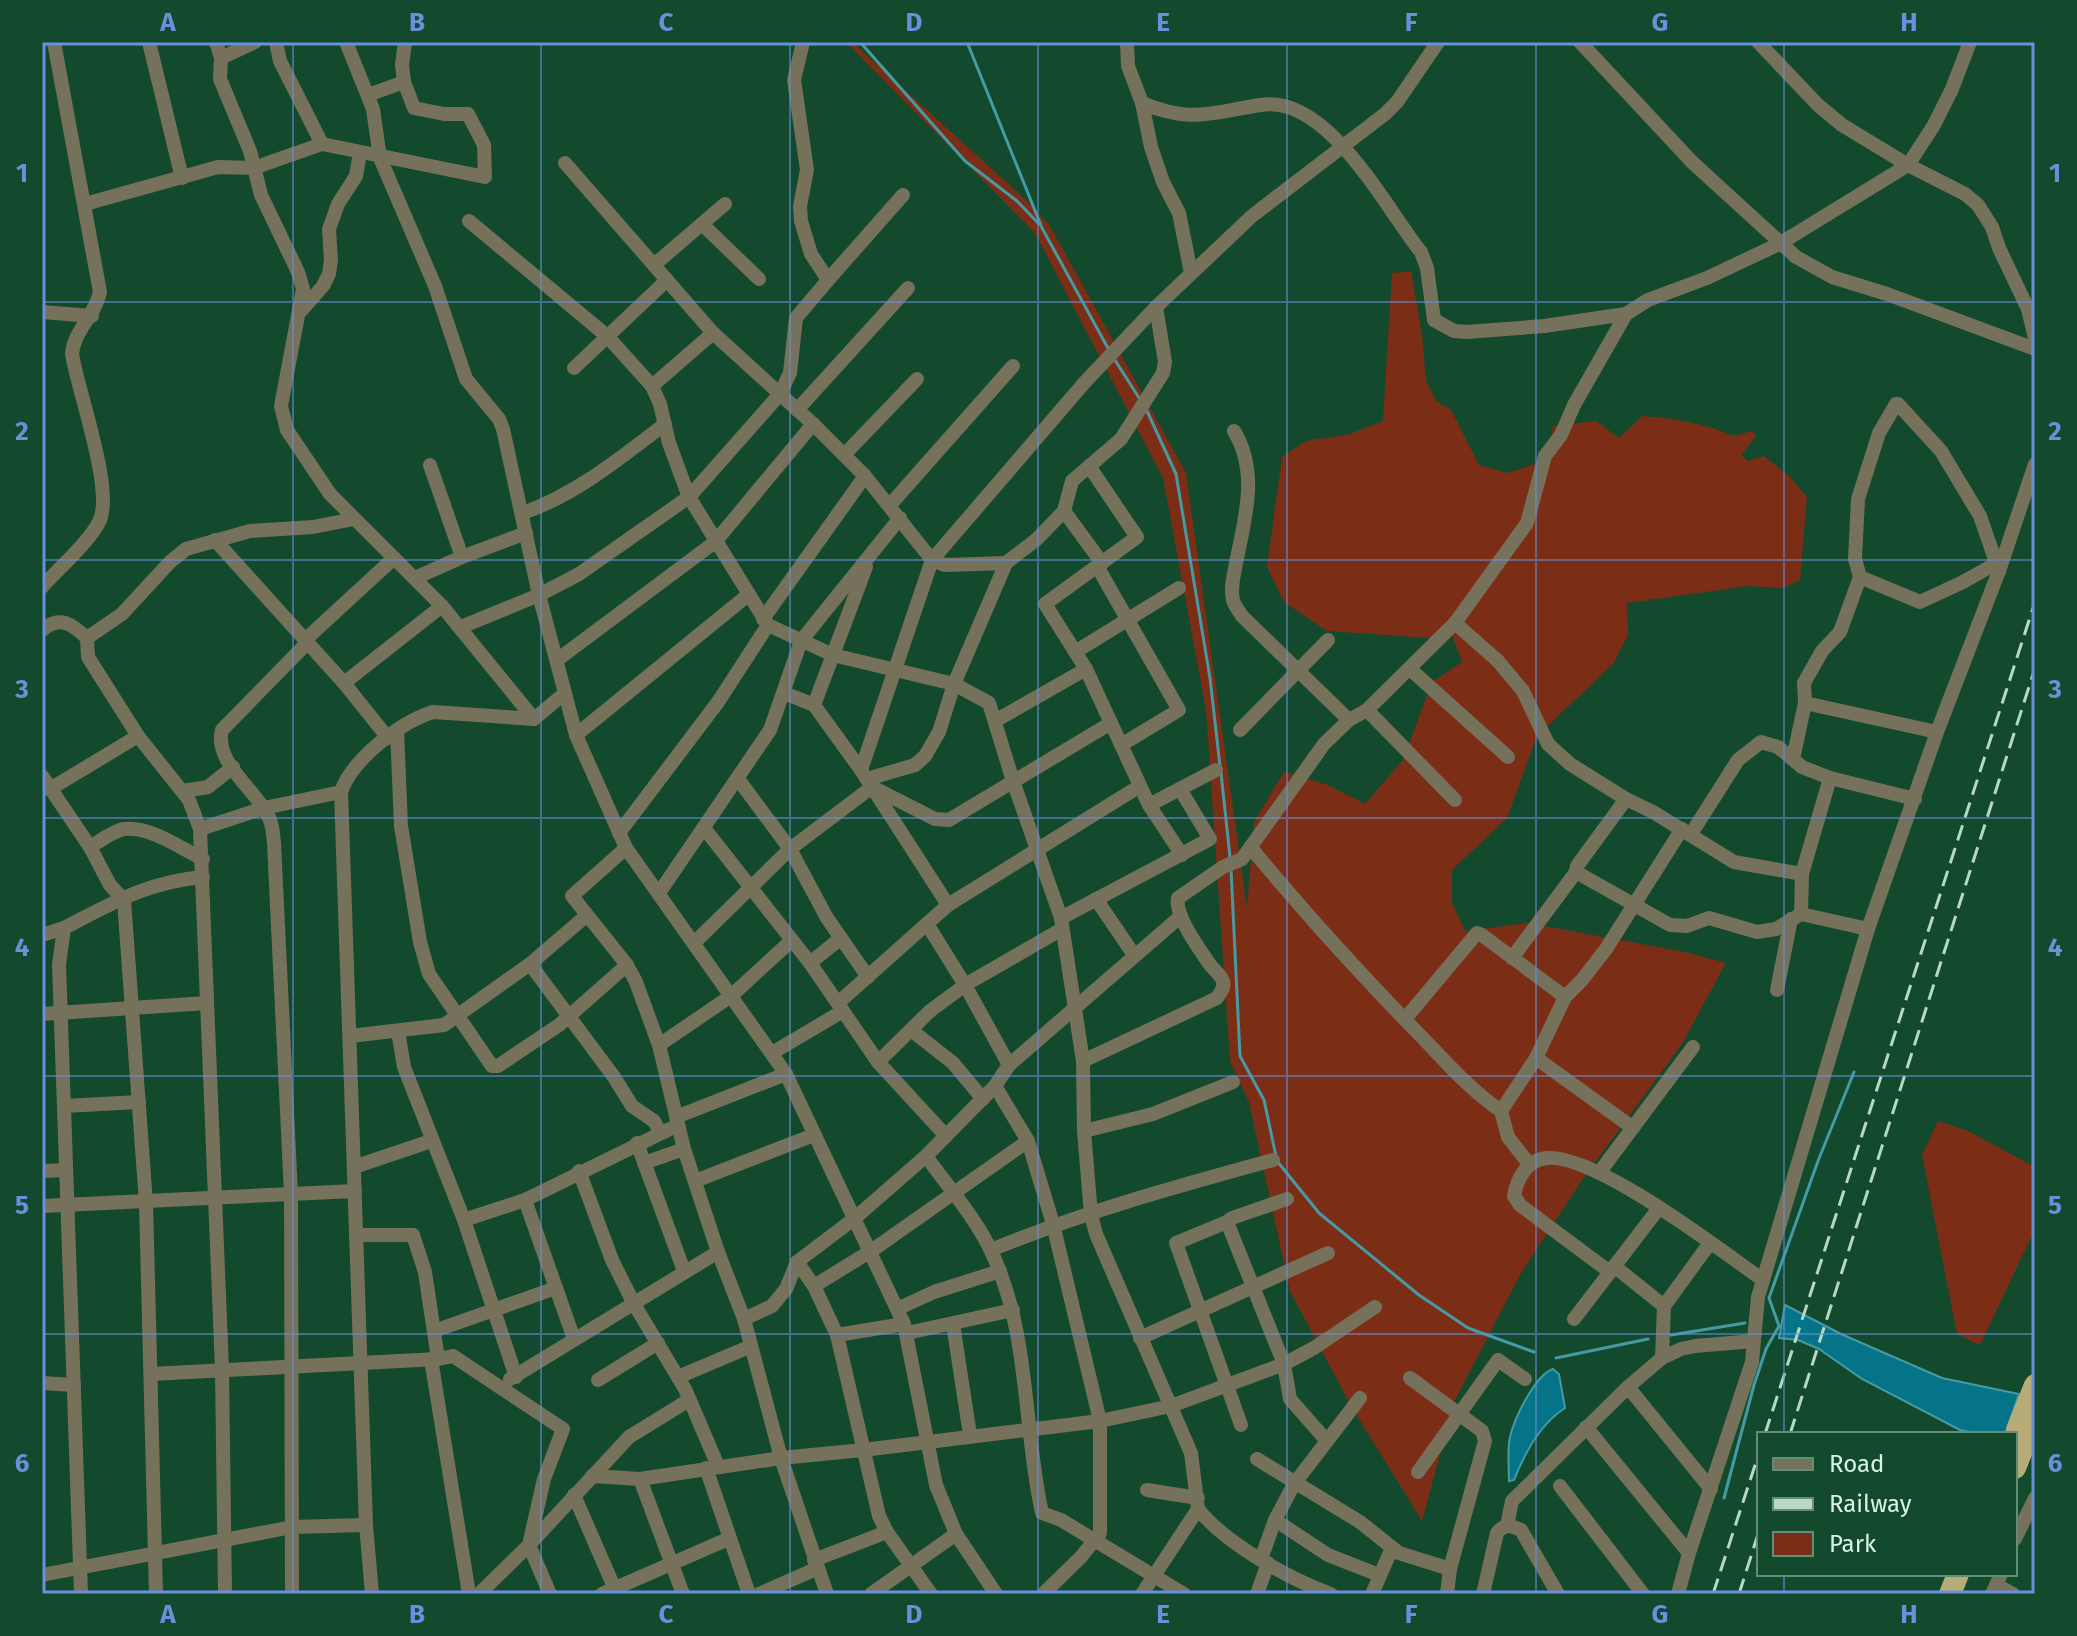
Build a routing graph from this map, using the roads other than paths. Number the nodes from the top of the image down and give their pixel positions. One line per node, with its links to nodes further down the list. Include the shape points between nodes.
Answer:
1 (54, 42): 27 (street)
2 (149, 42): 25 (street)
3 (216, 42): 14 (street)
4 (255, 42): 14 (street)
5 (276, 42): 18 (street, via 280,61)
6 (346, 42): 16 (street)
7 (405, 42): 15 (street)
8 (803, 42): 36 (street, via 794,80 807,170 801,221 811,254)
9 (1127, 42): 17 (street, via 1128,66)
10 (1580, 42): 31 (street, via 1692,162)
11 (1758, 42): 23 (street, via 1842,125)
12 (1970, 42): 23 (street, via 1934,125)
13 (1434, 44): 19 (street, via 1391,109)
14 (221, 58): 24 (street, via 220,79)
15 (404, 82): 16 (street); 21 (street, via 418,110 468,114 484,145 485,177)
16 (368, 95): 21 (street)
17 (1142, 103): 19 (street, via 1191,117 1284,105 1314,120); 33 (street, via 1151,147 1179,213)
18 (322, 144): 20 (street); 24 (street)
19 (1342, 147): 33 (street, via 1252,216); 41 (street, via 1425,258 1437,323 1467,332)
20 (360, 153): 21 (street); 39 (street, via 356,176 329,229 326,281)
21 (380, 158): 64 (street, via 435,286 466,379 501,423)
22 (565, 163): 32 (street)
23 (1908, 165): 31 (street); 45 (street, via 1965,194 1986,215 2028,309)
24 (254, 168): 25 (street, via 218,167); 39 (street, via 265,206 300,278)
25 (182, 178): 27 (street)
26 (903, 195): 36 (street)
27 (85, 204): 42 (street, via 100,292)
28 (725, 204): 30 (street)
29 (469, 221): 44 (street)
30 (702, 224): 32 (street); 34 (street)
31 (1779, 244): 41 (street); 46 (street, via 1832,277)
32 (654, 265): 35 (street)
33 (1191, 273): 38 (street)
34 (759, 279)
35 (667, 280): 43 (street); 44 (street)
36 (828, 280): 51 (street, via 796,318 790,373)
37 (908, 288): 52 (street)
38 (1156, 307): 59 (street, via 1163,373 1125,435); 73 (street)
39 (300, 311): 66 (street, via 281,406 283,421 323,486)
40 (42, 312): 42 (street)
41 (1626, 314): 86 (street, via 1545,456 1527,523)
42 (92, 316): 79 (street, via 75,337 72,354 104,509 98,525)
43 (713, 333): 50 (street); 51 (street)
44 (607, 336): 48 (street); 50 (street)
45 (2035, 338)
46 (2035, 349)
47 (1013, 366): 62 (street)
48 (574, 368)
49 (917, 379): 56 (street)
50 (652, 386): 53 (street)
51 (780, 394): 52 (street); 61 (street)
52 (797, 410): 54 (street)
53 (665, 424): 61 (street); 64 (street, via 585,483)
54 (813, 424): 56 (street); 69 (street)
55 (1234, 431): 99 (street, via 1245,450 1249,480 1233,602)
56 (844, 455): 60 (street)
57 (2035, 464): 76 (street)
58 (430, 465): 71 (street)
59 (1089, 466): 63 (street, via 1072,481); 75 (street, via 1137,537)
60 (865, 476): 62 (street); 85 (street)
61 (689, 497): 69 (street); 81 (street, via 579,574)
62 (890, 505): 65 (street)
63 (1064, 511): 74 (street); 75 (street)
64 (523, 513): 67 (street)
65 (900, 518): 70 (street); 73 (street)
66 (354, 519): 68 (street); 72 (street)
67 (526, 533): 71 (street); 81 (street)
68 (215, 540): 89 (street, via 178,554 122,614); 90 (street)
69 (715, 542): 82 (street); 95 (street)
70 (872, 552): 92 (street); 94 (street)
71 (462, 557): 78 (street)
72 (394, 558): 78 (street); 90 (street)
73 (932, 560): 74 (street, via 954,566); 98 (street)
74 (1006, 563): 101 (street)
75 (1100, 564): 84 (street); 93 (street, via 1045,604)
76 (1997, 567): 77 (street, via 1920,602); 77 (street, via 1980,516 1941,451 1898,404 1879,433 1858,499 1855,559); 112 (street)
77 (1860, 577): 104 (street, via 1840,632 1804,683)
78 (415, 578): 83 (street)
79 (42, 587)
80 (1179, 588): 84 (street)
81 (539, 595): 87 (street); 95 (street)
82 (748, 595): 85 (street); 114 (street)
83 (442, 606): 87 (street); 100 (street)
84 (1128, 620): 93 (street); 116 (street, via 1179,710)
85 (766, 622): 92 (street); 138 (street, via 718,702)
86 (1455, 623): 97 (street); 130 (street, via 1523,691 1548,744)
87 (461, 627): 107 (street)
88 (42, 630): 89 (street, via 61,621)
89 (87, 638): 115 (street, via 88,657)
90 (307, 640): 100 (street); 119 (street, via 222,730 221,745)
91 (1328, 640): 99 (street)
92 (801, 641): 94 (street); 103 (street)
93 (1075, 652): 96 (street)
94 (833, 655): 98 (street); 105 (street)
95 (557, 660): 102 (street)
96 (1086, 669): 109 (street); 110 (street)
97 (1410, 669): 106 (street); 117 (street)
98 (895, 670): 101 (street); 123 (street)
99 (1297, 671): 108 (street); 111 (street)
100 (344, 683): 113 (street)
101 (954, 684): 109 (street, via 989,703); 123 (street, via 939,732 925,756 915,765)
102 (565, 693): 107 (street); 114 (street)
103 (784, 693): 105 (street); 122 (street, via 770,730)
104 (1805, 703): 112 (street); 118 (street)
105 (814, 705): 123 (street)
106 (1367, 710): 108 (street); 132 (street)
107 (534, 719): 113 (street, via 433,712)
108 (1349, 720): 143 (street, via 1324,744)
109 (995, 721): 124 (street)
110 (1111, 723): 116 (street); 124 (street)
111 (1240, 730)
112 (1937, 732): 131 (street)
113 (393, 734): 129 (street, via 348,773); 182 (street, via 420,942 431,978)
114 (576, 735): 138 (street)
115 (138, 736): 125 (street); 128 (street)
116 (1121, 745): 126 (street)
117 (1508, 757)
118 (1793, 759): 121 (street); 137 (street, via 1761,742 1738,760)
119 (233, 767): 128 (street, via 208,787); 134 (street)
120 (1216, 770): 127 (street)
121 (1830, 778): 131 (street); 147 (street)
122 (738, 779): 135 (street); 141 (street)
123 (867, 779): 124 (street, via 941,820 954,818); 141 (street); 153 (street)
124 (1013, 781): 142 (street)
125 (46, 783): 139 (street)
126 (1140, 786): 133 (street); 142 (street)
127 (1180, 789): 133 (street); 144 (street, via 1210,839)
128 (183, 791): 136 (street)
129 (341, 792): 134 (street); 187 (street)
130 (1626, 799): 137 (street); 146 (street)
131 (1915, 799): 161 (street)
132 (1455, 800)
133 (1149, 805): 144 (street)
134 (264, 808): 136 (street); 224 (street, via 274,843)
135 (704, 828): 149 (street); 150 (street)
136 (200, 829): 145 (street)
137 (1686, 832): 147 (street, via 1734,862); 154 (street)
138 (619, 833): 140 (street)
139 (90, 847): 145 (street, via 132,829); 151 (street, via 110,885)
140 (626, 848): 150 (street); 155 (street, via 572,895)
141 (790, 849): 149 (street); 163 (street)
142 (1037, 850): 153 (street); 159 (street)
143 (1247, 854): 156 (street, via 1178,898); 184 (street)
144 (1182, 855): 152 (street)
145 (203, 859): 148 (street)
146 (1576, 872): 154 (street); 167 (street)
147 (1802, 874): 157 (street)
148 (203, 877): 151 (street, via 168,881); 176 (street)
149 (752, 886): 164 (street); 165 (street)
150 (659, 893): 165 (street)
151 (124, 897): 160 (street); 179 (street)
152 (1096, 899): 159 (street); 166 (street)
153 (948, 905): 158 (street)
154 (1633, 905): 157 (street, via 1670,925 1709,918 1757,932 1776,929); 175 (street, via 1606,949)
155 (586, 916): 169 (street); 170 (street)
156 (1181, 916): 166 (street); 192 (street, via 1222,980 1222,991 1217,998)
157 (1796, 916): 161 (street); 173 (street)
158 (927, 924): 171 (street); 172 (street)
159 (1062, 924): 172 (street); 177 (street)
160 (64, 928): 162 (street); 180 (street)
161 (1868, 929): 247 (street)
162 (42, 935)
163 (841, 938): 168 (street); 171 (street)
164 (791, 941): 168 (street); 174 (street)
165 (695, 942): 174 (street)
166 (1134, 955): 177 (street)
167 (1512, 958): 175 (street); 184 (street, via 1477,933)
168 (810, 963): 178 (street)
169 (530, 964): 182 (street); 183 (street)
170 (627, 965): 183 (street); 188 (street)
171 (868, 977): 178 (street)
172 (965, 985): 185 (street); 194 (street)
173 (1777, 990)
174 (731, 996): 188 (street); 190 (street)
175 (1565, 997): 191 (street)
176 (207, 1003): 179 (street); 225 (street)
177 (1076, 1006): 192 (street); 194 (street)
178 (841, 1007): 190 (street); 193 (street)
179 (132, 1009): 180 (street); 199 (street)
180 (61, 1013): 181 (street); 200 (street)
181 (42, 1014)
182 (458, 1015): 183 (street, via 494,1067); 186 (street, via 444,1025)
183 (569, 1017): 205 (street, via 632,1106)
184 (1405, 1019): 201 (street, via 1478,1095)
185 (911, 1030): 193 (street); 198 (street, via 953,1063)
186 (398, 1031): 187 (street); 208 (street, via 404,1067)
187 (350, 1036): 216 (street)
188 (659, 1045): 202 (street)
189 (1693, 1047): 203 (street)
190 (772, 1053): 195 (street)
191 (1536, 1058): 201 (street); 203 (street)
192 (1083, 1061): 204 (street)
193 (878, 1062): 207 (street)
194 (1009, 1065): 197 (street)
195 (786, 1074): 202 (street); 206 (street)
196 (1233, 1082): 204 (street, via 1153,1114)
197 (995, 1086): 198 (street); 209 (street)
198 (983, 1099): 207 (street)
199 (139, 1102): 200 (street); 228 (street)
200 (64, 1106): 217 (street)
201 (1501, 1111): 215 (street, via 1508,1137)
202 (677, 1121): 205 (street); 211 (street)
203 (1633, 1128): 220 (street)
204 (1084, 1131): 232 (street)
205 (660, 1132): 210 (street)
206 (814, 1135): 221 (street); 233 (street)
207 (946, 1136): 212 (street)
208 (431, 1141): 216 (street); 234 (street)
209 (1028, 1141): 223 (street); 236 (street)
210 (637, 1143): 214 (street); 219 (street)
211 (684, 1149): 214 (street); 221 (street)
212 (926, 1156): 223 (street); 233 (street)
213 (1273, 1160): 232 (street)
214 (644, 1163): 245 (street)
215 (1529, 1164): 220 (street, via 1546,1158 1565,1160); 244 (street, via 1516,1185 1514,1196 1520,1205)
216 (354, 1167): 222 (street)
217 (66, 1170): 218 (street); 230 (street)
218 (42, 1171)
219 (579, 1171): 227 (street); 251 (street)
220 (1599, 1173): 231 (street)
221 (695, 1181): 241 (street)
222 (355, 1191): 224 (street); 237 (street)
223 (952, 1193): 239 (street); 240 (street)
224 (291, 1194): 225 (street); 273 (street)
225 (214, 1198): 228 (street); 274 (street)
226 (1287, 1199): 235 (street)
227 (525, 1200): 234 (street); 250 (street)
228 (146, 1203): 230 (street); 275 (street)
229 (42, 1206): 230 (street)
230 (68, 1206): 283 (street)
231 (1659, 1208): 238 (street); 244 (street)
232 (1091, 1215): 236 (street); 264 (street)
233 (855, 1218): 240 (street); 243 (street)
234 (464, 1220): 256 (street)
235 (1227, 1222): 249 (street); 257 (street, via 1176,1243)
236 (1053, 1224): 239 (street); 291 (street)
237 (356, 1235): 262 (street, via 413,1235); 271 (street)
238 (1710, 1243): 247 (street); 252 (street)
239 (991, 1250): 246 (street)
240 (871, 1251): 248 (street); 254 (street)
241 (718, 1252): 245 (street); 258 (street)
242 (1328, 1253): 249 (street)
243 (797, 1262): 248 (street); 258 (street, via 779,1299)
244 (1612, 1269): 252 (street); 259 (street)
245 (684, 1271): 251 (street)
246 (1000, 1271): 254 (street); 255 (street)
247 (1763, 1280): 266 (street)
248 (814, 1286): 263 (street)
249 (1254, 1287): 257 (street); 272 (street)
250 (556, 1288): 256 (street); 265 (street)
251 (634, 1304): 265 (street); 267 (street)
252 (1664, 1306): 269 (street)
253 (1375, 1307): 272 (street)
254 (897, 1309): 261 (street)
255 (1013, 1310): 260 (street); 294 (street)
256 (495, 1311): 262 (street); 276 (street)
257 (1200, 1312): 264 (street); 284 (street)
258 (744, 1319): 268 (street)
259 (1574, 1319)
260 (953, 1324): 261 (street); 295 (street)
261 (905, 1329): 263 (street); 297 (street)
262 (434, 1331): 270 (street)
263 (837, 1335): 298 (street)
264 (1140, 1338): 288 (street)
265 (574, 1339): 276 (street)
266 (1754, 1341): 269 (street, via 1695,1346); 308 (street)
267 (658, 1343): 277 (street); 280 (street)
268 (749, 1347): 277 (street); 299 (street)
269 (1662, 1358): 285 (street)
270 (435, 1359): 271 (street); 282 (street, via 453,1356); 338 (street)
271 (361, 1363): 273 (street); 315 (street)
272 (1284, 1364): 284 (street); 296 (street, via 1290,1399)
273 (291, 1367): 274 (street); 317 (street)
274 (222, 1369): 275 (street); 321 (street)
275 (151, 1374): 325 (street)
276 (516, 1377): 282 (street)
277 (678, 1377): 287 (street)
278 (1410, 1378): 289 (street)
279 (1525, 1379): 289 (street, via 1498,1360)
280 (598, 1380)
281 (42, 1383): 283 (street)
282 (494, 1383): 323 (street, via 563,1429 544,1479)
283 (74, 1385): 330 (street)
284 (1224, 1385): 288 (street); 292 (street)
285 (1628, 1387): 293 (street); 308 (street)
286 (1360, 1398): 296 (street)
287 (689, 1400): 302 (street); 304 (street, via 629,1437)
288 (1171, 1406): 291 (street); 312 (street, via 1191,1453)
289 (1461, 1413): 303 (street); 332 (street, via 1482,1431 1485,1441)
290 (2026, 1419): 301 (highway)
291 (1100, 1421): 294 (street); 322 (street, via 1102,1524)
292 (1241, 1425)
293 (1586, 1427): 316 (street, via 1512,1501); 326 (street)
294 (1031, 1428): 295 (street); 322 (street, via 1042,1513)
295 (970, 1435): 297 (street)
296 (1326, 1440): 306 (street)
297 (928, 1441): 298 (street); 319 (street, via 936,1485)
298 (863, 1450): 299 (street); 318 (street, via 876,1509)
299 (781, 1458): 302 (street); 329 (street)
300 (1257, 1459): 306 (street)
301 (2017, 1459)
302 (712, 1467): 305 (street); 320 (street)
303 (1418, 1472)
304 (592, 1476): 305 (street); 310 (street)
305 (640, 1479): 328 (street)
306 (1294, 1484): 313 (street); 324 (street, via 1360,1522)
307 (1560, 1486): 361 (street)
308 (1711, 1489): 326 (street)
309 (1147, 1490): 312 (street)
310 (574, 1495): 323 (street); 337 (street)
311 (2035, 1498): 314 (street)
312 (1198, 1504): 327 (street, via 1225,1535); 335 (street)
313 (1275, 1520): 327 (street); 334 (street, via 1328,1555)
314 (2030, 1522)
315 (366, 1525): 317 (street); 343 (street)
316 (1507, 1526): 359 (street, via 1497,1533); 360 (street, via 1521,1530)
317 (292, 1527): 321 (street); 342 (street)
318 (887, 1532): 329 (street); 331 (street)
319 (956, 1534): 331 (street); 351 (street)
320 (728, 1539): 328 (street); 346 (street)
321 (225, 1540): 325 (street); 341 (street)
322 (1097, 1541): 335 (street); 352 (street)
323 (529, 1545): 338 (street); 344 (street)
324 (1392, 1548): 332 (street); 334 (street)
325 (156, 1553): 330 (street); 340 (street)
326 (1689, 1553): 362 (street)
327 (1265, 1561): 355 (street); 356 (street, via 1300,1583)
328 (671, 1564): 337 (street); 345 (street)
329 (815, 1564): 347 (street); 348 (street)
330 (80, 1567): 333 (street); 339 (street)
331 (911, 1568): 349 (street); 350 (street)
332 (1450, 1569): 358 (street)
333 (42, 1575)
334 (1379, 1575): 357 (street)
335 (1153, 1577): 353 (street); 354 (street)
336 (1996, 1584): 363 (street)
337 (611, 1592)
338 (478, 1593)
339 (81, 1594)
340 (156, 1594)
341 (225, 1594)
342 (292, 1594)
343 (372, 1594)
344 (550, 1594)
345 (683, 1594)
346 (749, 1594)
347 (759, 1594)
348 (827, 1594)
349 (871, 1594)
350 (931, 1594)
351 (996, 1594)
352 (1043, 1594)
353 (1142, 1594)
354 (1184, 1594)
355 (1257, 1594)
356 (1331, 1594)
357 (1372, 1594)
358 (1447, 1594)
359 (1483, 1594)
360 (1558, 1594)
361 (1643, 1594)
362 (1678, 1594)
363 (2013, 1594)

